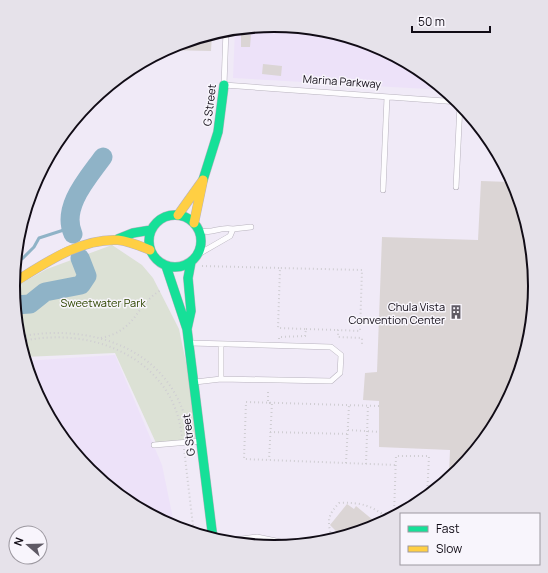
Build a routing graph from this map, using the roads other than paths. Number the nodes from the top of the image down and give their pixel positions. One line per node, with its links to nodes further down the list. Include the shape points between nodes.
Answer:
1 (226, 37): 2 (lane, G Street)
2 (224, 85): 3 (lane, Marina Parkway); 6 (street, G Street, via 218,132)
3 (387, 97): 4 (lane, Marina Parkway); 8 (lane)
4 (448, 102)
5 (460, 113): 7 (lane)
6 (203, 180): 9 (street, G Street); 10 (street, G Street)
7 (456, 187)
8 (383, 190)
9 (178, 215): 10 (street, via 187,218); 13 (street, via 162,218)
10 (196, 226): 12 (lane, via 207,233 225,227); 16 (street, via 201,238)
11 (251, 227): 12 (lane)
12 (233, 229): 16 (lane, via 230,236)
13 (151, 230): 14 (street, via 133,233); 15 (street, via 148,240)
14 (118, 240): 15 (street); 18 (street, via 85,245)
15 (150, 250): 17 (street, via 158,262)
16 (194, 259): 17 (street, via 184,266); 19 (street, G Street, via 188,278 191,311)
17 (166, 266): 19 (street, G Street)
18 (20, 279)
19 (187, 329): 20 (street, G Street)
20 (189, 343): 21 (lane); 23 (street, G Street)
21 (221, 344): 22 (lane); 22 (lane, via 331,347 341,355 340,373 331,381)
22 (221, 379): 23 (lane)
23 (194, 382): 24 (street, G Street)
24 (201, 441): 25 (lane); 26 (street, G Street)
25 (154, 445)
26 (212, 533)
27 (245, 539): 28 (lane, via 257,537)
28 (272, 540)

